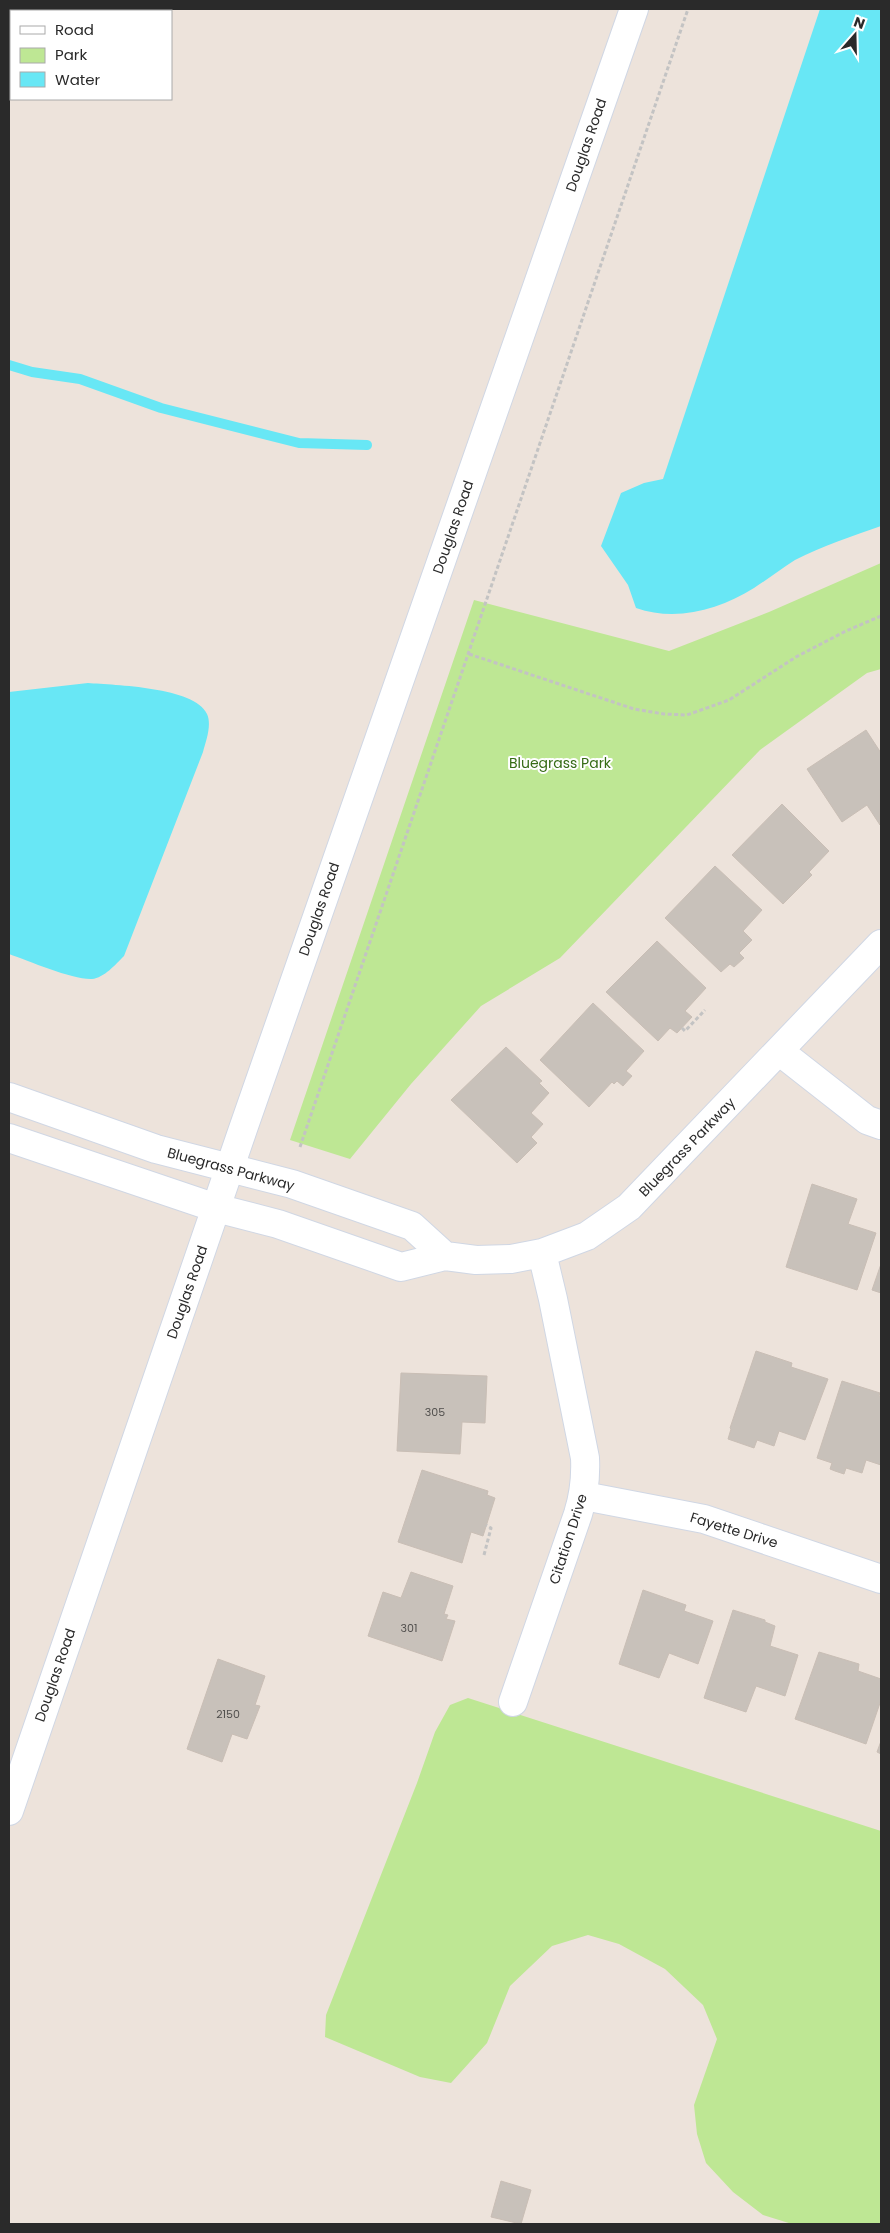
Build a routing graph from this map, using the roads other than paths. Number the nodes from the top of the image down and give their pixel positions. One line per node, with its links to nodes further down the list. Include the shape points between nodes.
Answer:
1 (634, 9): 7 (street, Douglas Road)
2 (881, 944): 3 (street, Bluegrass Parkway)
3 (779, 1051): 5 (street, via 867,1120); 9 (street, Bluegrass Parkway, via 629,1207 587,1236)
4 (9, 1097): 7 (street, Bluegrass Parkway, via 156,1149)
5 (881, 1125)
6 (9, 1138): 8 (street, Bluegrass Parkway)
7 (230, 1168): 8 (street, Douglas Road); 10 (street, Bluegrass Parkway, via 292,1184 412,1226)
8 (216, 1208): 10 (street, Bluegrass Parkway, via 278,1224 402,1267); 14 (street, Douglas Road)
9 (542, 1253): 10 (street, Bluegrass Parkway, via 511,1259 476,1260); 11 (street, Citation Drive, via 585,1458)
10 (445, 1256)
11 (584, 1496): 12 (street, Fayette Drive, via 704,1519); 13 (street, Citation Drive)
12 (881, 1578)
13 (514, 1702)
14 (9, 1811)

